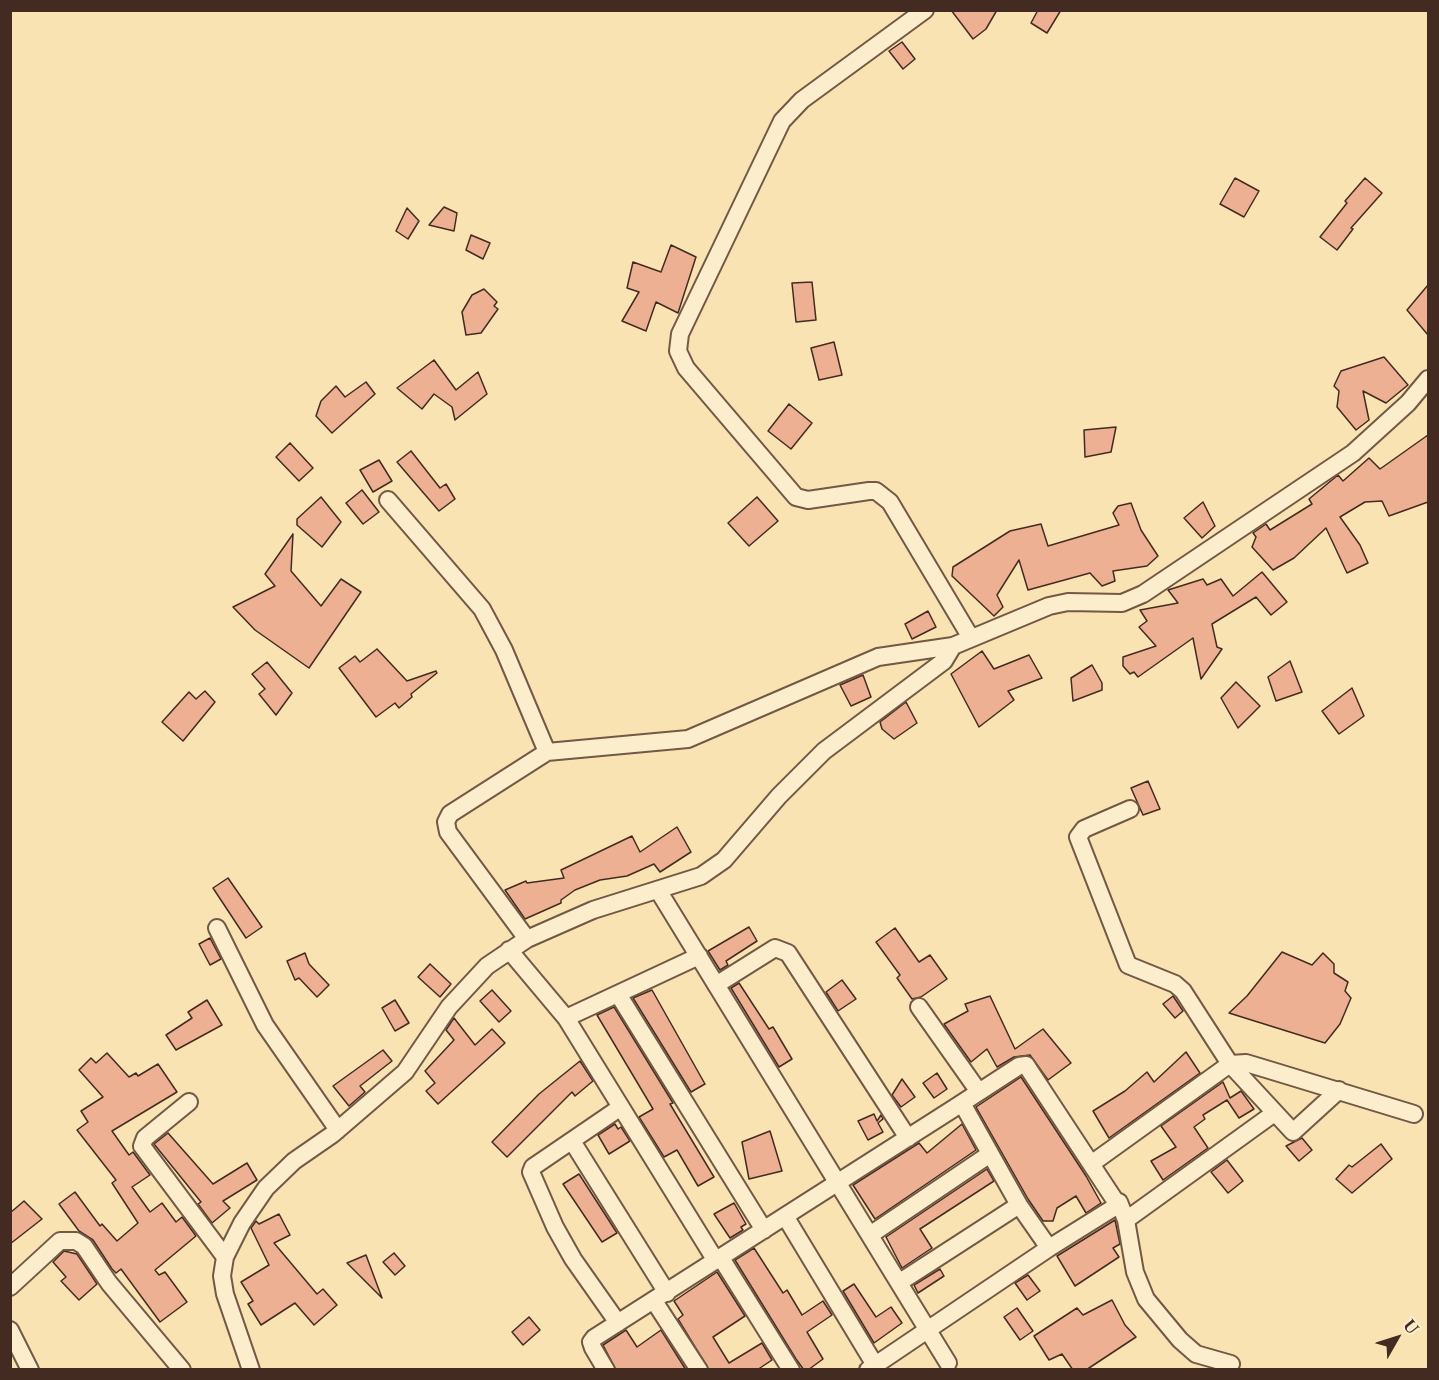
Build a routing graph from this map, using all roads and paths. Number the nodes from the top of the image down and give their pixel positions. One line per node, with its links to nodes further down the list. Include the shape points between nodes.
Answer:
1 (925, 10): 4 (street, via 802,100 782,121 680,334 678,351 686,368 796,497 808,500 868,490 890,502)
2 (1428, 379): 4 (street, via 1408,403 1353,453 1143,594 1122,603 1068,602 1049,606)
3 (388, 500): 6 (street, via 482,609 504,650)
4 (971, 638): 5 (street)
5 (953, 646): 6 (street, via 878,657 688,739); 8 (street, via 944,661 824,752 779,796 724,860 701,876)
6 (547, 752): 10 (street, via 450,814 446,822 448,832)
7 (1130, 808): 17 (street, via 1084,829 1079,843 1128,965 1183,991)
8 (658, 890): 10 (street, via 593,910); 12 (street)
9 (217, 928): 25 (street, via 265,1025)
10 (527, 939): 11 (street)
11 (509, 950): 16 (street); 25 (street, via 487,966 449,1007 405,1072)
12 (699, 956): 13 (street); 14 (street)
13 (716, 985): 26 (street, via 775,948 788,953); 30 (street)
14 (618, 993): 16 (street); 35 (street)
15 (919, 1007): 19 (street)
16 (566, 1018): 22 (street)
17 (1230, 1064): 18 (street, via 1246,1063); 23 (street); 29 (street)
18 (1339, 1090): 23 (street, via 1293,1132); 24 (street)
19 (979, 1092): 21 (street); 29 (street, via 1019,1065 1026,1065)
20 (189, 1102): 38 (street, via 145,1138 142,1146)
21 (959, 1105): 26 (street); 28 (street, via 963,1105)
22 (621, 1107): 27 (street); 39 (street)
23 (1273, 1114): 34 (street)
24 (1414, 1114)
25 (338, 1130): 38 (street, via 294,1161 266,1188)
26 (908, 1138): 30 (street)
27 (572, 1141): 42 (street); 43 (street, via 533,1167 531,1176 573,1259)
28 (990, 1154): 32 (street); 36 (street)
29 (1091, 1164): 31 (street)
30 (838, 1182): 33 (street); 36 (street)
31 (1119, 1202): 34 (street); 37 (street)
32 (1019, 1205): 37 (street); 40 (street)
33 (785, 1216): 35 (street); 48 (street)
34 (1126, 1220): 47 (street, via 1135,1272 1146,1299 1196,1354)
35 (764, 1230): 39 (street)
36 (870, 1235): 40 (street)
37 (1049, 1248): 45 (street)
38 (225, 1257): 51 (street, via 225,1294)
39 (718, 1259): 42 (street); 54 (street)
40 (900, 1282): 45 (street)
41 (10, 1287): 50 (street, via 60,1241 75,1241 84,1246 109,1283)
42 (660, 1297): 43 (street); 53 (street)
43 (618, 1323): 52 (street, via 591,1342)
44 (10, 1330): 49 (street)
45 (928, 1330): 46 (street); 48 (street)
46 (948, 1363)
47 (1231, 1364)
48 (874, 1368)
49 (30, 1370)
50 (182, 1370)
51 (251, 1370)
52 (606, 1370)
53 (699, 1370)
54 (791, 1370)

